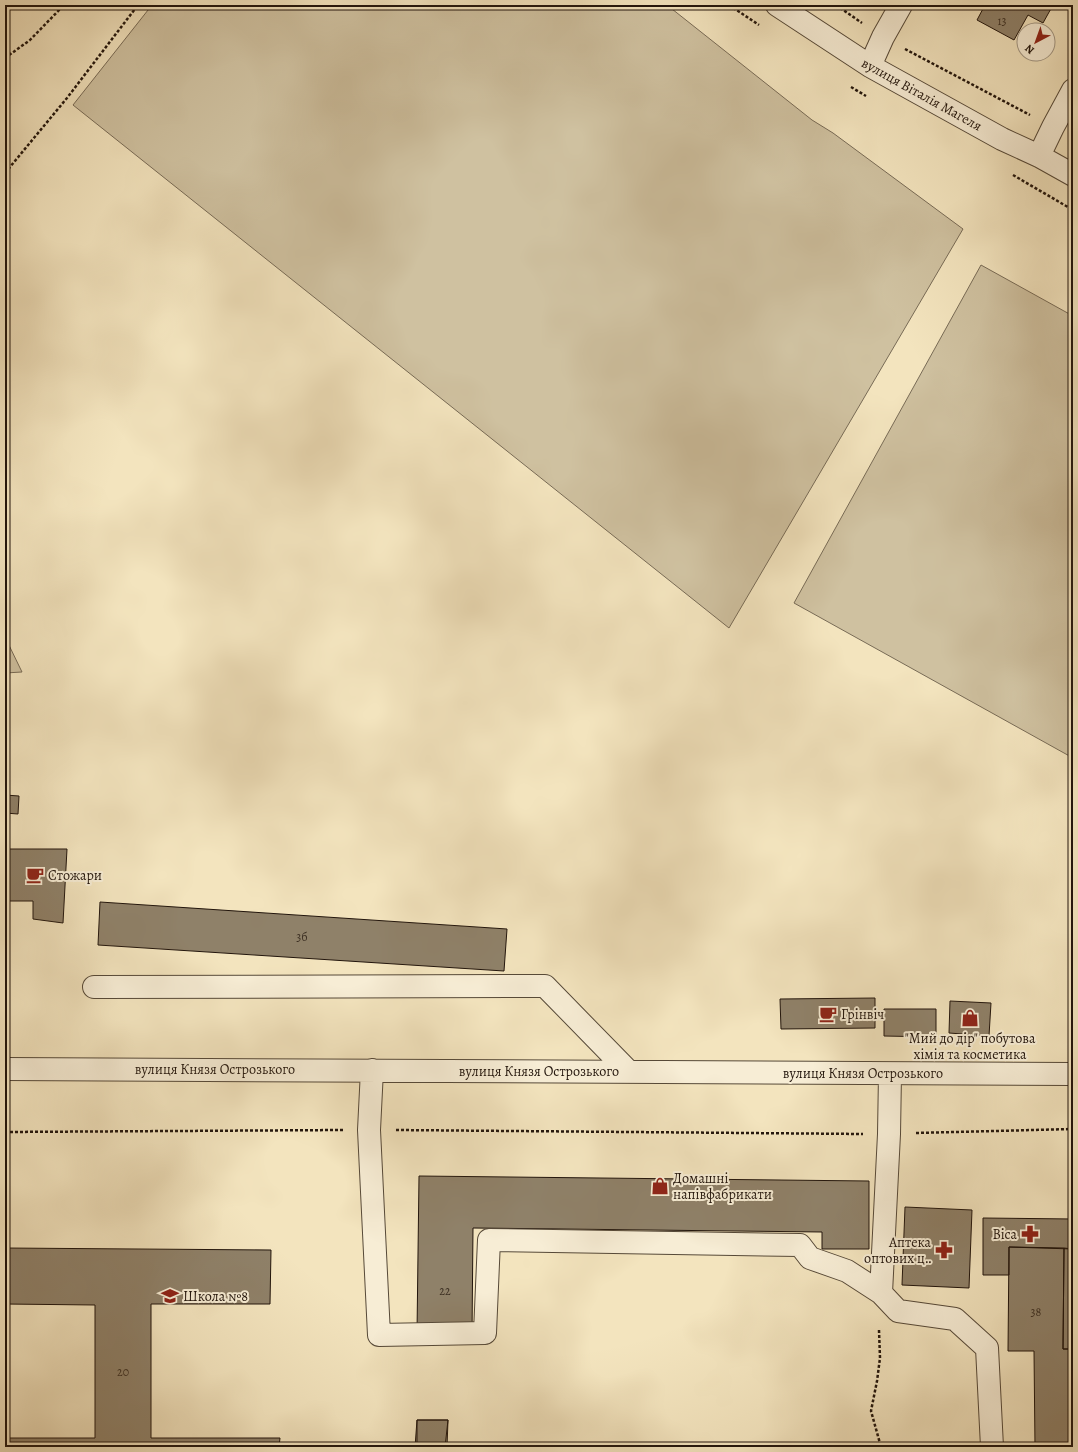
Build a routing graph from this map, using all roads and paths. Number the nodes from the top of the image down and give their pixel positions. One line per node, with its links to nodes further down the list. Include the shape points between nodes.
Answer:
1 (64, 5): 7 (path, via 30,40)
2 (138, 5): 12 (path)
3 (777, 5): 8 (street, вулиця Віталія Магеля)
4 (836, 5): 6 (path)
5 (901, 5): 6 (street)
6 (884, 37): 8 (street); 10 (path)
7 (5, 58)
8 (870, 66): 11 (street, вулиця Віталія Магеля, via 1002,139)
9 (1073, 90): 10 (street)
10 (1053, 127): 11 (street)
11 (1039, 156): 13 (street, вулиця Віталія Магеля)
12 (5, 172)
13 (1073, 175)
14 (94, 987): 17 (street, via 545,986)
15 (5, 1069): 16 (street, вулиця Князя Острозького)
16 (372, 1070): 17 (street, вулиця Князя Острозького); 21 (street)
17 (628, 1072): 18 (street, вулиця Князя Острозького)
18 (890, 1074): 19 (street, вулиця Князя Острозького); 23 (street)
19 (1073, 1074)
20 (1073, 1129): 23 (path)
21 (369, 1130): 22 (path); 23 (path); 24 (street, via 379,1335 485,1333 489,1240 800,1245 810,1258 846,1271)
22 (5, 1132)
23 (890, 1134): 24 (street)
24 (881, 1293): 25 (path, via 880,1358 871,1411); 26 (street, via 898,1311 955,1319 987,1348)
25 (881, 1447)
26 (992, 1447)

